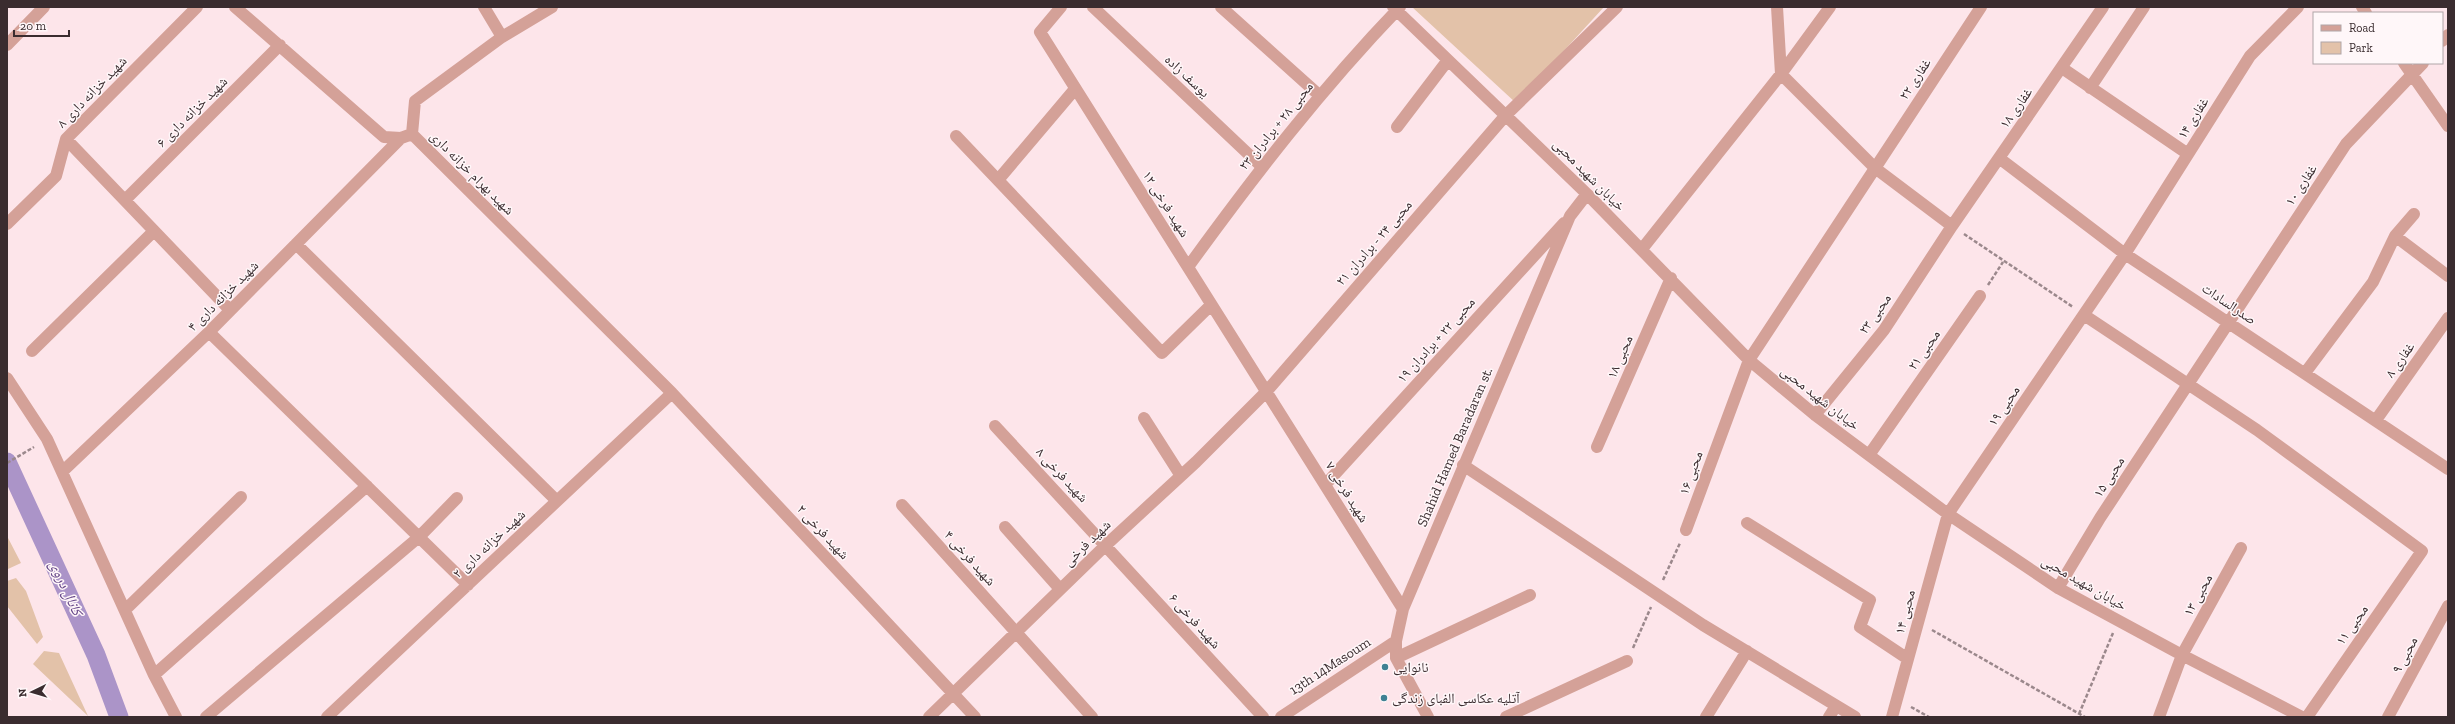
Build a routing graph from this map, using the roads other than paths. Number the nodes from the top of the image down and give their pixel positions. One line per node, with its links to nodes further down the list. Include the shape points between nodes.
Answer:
1 (44, 7): 18 (street)
2 (198, 7): 34 (street, شهید خزانه داری ۸)
3 (235, 7): 19 (street)
4 (484, 7): 17 (street)
5 (552, 7): 17 (street)
6 (1061, 7): 27 (street, شهید فرخی ۱۲, via 1040,32)
7 (1093, 7): 37 (street, یوسف زاده)
8 (1221, 7): 28 (street)
9 (1616, 7): 29 (street, محبی ۲۴ - برادران ۲۱)
10 (1777, 7): 24 (street)
11 (1830, 7): 24 (street)
12 (1981, 7): 38 (street, غفاری ۲۲)
13 (2103, 7): 23 (street, غفاری ۱۸)
14 (2144, 7): 26 (street)
15 (2298, 7): 35 (street, غفاری ۱۴, via 2250,56)
16 (1397, 8): 20 (street, خیابان شهید محبی); 28 (street, محبی ۲۸ + برادران ۲۳)
17 (502, 37): 32 (street, via 415,101)
18 (7, 45)
19 (280, 45): 32 (street, via 384,137); 41 (street, شهید خزانه داری ۶)
20 (1448, 60): 29 (street, خیابان شهید محبی); 30 (street)
21 (2405, 64): 25 (street)
22 (2422, 64): 25 (street, غفاری ۱۰)
23 (2062, 68): 26 (street); 36 (street, غفاری ۱۸)
24 (1781, 74): 38 (street); 49 (street)
25 (2413, 74): 31 (street); 59 (street, غفاری ۱۰, via 2346,144)
26 (2090, 88): 35 (street)
27 (1075, 89): 39 (street); 51 (street, شهید فرخی ۱۲)
28 (1319, 95): 37 (street, محبی ۲۸ + برادران ۲۳)
29 (1506, 115): 40 (street, خیابان شهید محبی); 66 (street, محبی ۲۴ - برادران ۲۱)
30 (1397, 126)
31 (2448, 126)
32 (406, 136): 48 (street, شهید خزانه داری ۴); 67 (street, شهید بهرام خزانه داری)
33 (956, 136): 39 (street)
34 (66, 139): 41 (street); 44 (street, شهید خزانه داری ۸, via 56,176)
35 (2188, 154): 50 (street, غفاری ۱۴)
36 (1999, 158): 45 (street, غفاری ۱۸); 50 (street, صدرالسادات)
37 (1261, 166): 51 (street, محبی ۲۸ + برادران ۲۳)
38 (1875, 168): 45 (street); 62 (street, غفاری ۲۲)
39 (998, 180): 55 (street, via 1162,353)
40 (1587, 194): 43 (street, Shahid Hamed Baradaran st.); 49 (street, خیابان شهید محبی)
41 (124, 200): 46 (street)
42 (2414, 214): 47 (street)
43 (1570, 216): 74 (street, Shahid Hamed Baradaran st.); 78 (street, محبی ۲۲ + برادران ۱۹)
44 (7, 224)
45 (1952, 226): 68 (street, محبی ۲۳, via 1884,330)
46 (154, 231): 56 (street); 61 (street)
47 (2395, 236): 52 (street); 63 (street, via 2373,282)
48 (296, 244): 56 (street, شهید خزانه داری ۴); 82 (street)
49 (1642, 249): 53 (street, خیابان شهید محبی)
50 (2125, 254): 57 (street, غفاری ۱۴); 59 (street, صدرالسادات)
51 (1188, 267): 55 (street, شهید فرخی ۱۲)
52 (2448, 276)
53 (1671, 278): 62 (street, خیابان شهید محبی); 72 (street, محبی ۱۸)
54 (1980, 296): 73 (street, محبی ۲۱)
55 (1211, 305): 66 (street, شهید فرخی ۱۲)
56 (230, 310): 60 (street, شهید خزانه داری ۴)
57 (2084, 314): 65 (street); 84 (street, محبی ۱۹)
58 (2448, 318): 70 (street, غفاری ۸)
59 (2229, 322): 63 (street, صدرالسادات); 65 (street, غفاری ۱۰)
60 (209, 332): 76 (street, شهید خزانه داری ۴); 79 (street)
61 (32, 351)
62 (1749, 360): 68 (street, خیابان شهید محبی); 87 (street, محبی ۱۶)
63 (2305, 373): 70 (street, صدرالسادات)
64 (7, 378): 76 (street, via 47,439)
65 (2188, 385): 92 (street, محبی ۱۵, via 2100,518); 124 (street, محبی ۱۱, via 2257,430 2422,550)
66 (1266, 392): 77 (street, شهید فرخی); 78 (street, شهید فرخی ۷)
67 (672, 393): 82 (street, شهید خزانه داری ۲); 106 (street, شهید فرخی ۲)
68 (1815, 415): 73 (street, خیابان شهید محبی)
69 (1144, 418): 77 (street)
70 (2376, 420): 75 (street, صدرالسادات)
71 (996, 426): 89 (street, شهید فرخی ۸)
72 (1597, 447)
73 (1869, 456): 84 (street, خیابان شهید محبی)
74 (1463, 465): 96 (street, Shahid Hamed Baradaran st.); 100 (street)
75 (2448, 469)
76 (62, 472): 97 (street)
77 (1181, 476): 89 (street, شهید فرخی)
78 (1325, 485): 96 (street, شهید فرخی ۷)
79 (367, 486): 88 (street); 105 (street)
80 (241, 497): 97 (street)
81 (457, 498): 88 (street)
82 (557, 501): 91 (street, شهید خزانه داری ۲)
83 (902, 505): 98 (street, شهید فرخی ۴)
84 (1948, 514): 92 (street, خیابان شهید محبی); 103 (street, محبی ۱۴)
85 (1747, 523): 103 (street, via 1870,600 1860,627)
86 (1005, 527): 93 (street)
87 (1686, 530)
88 (419, 537): 91 (street); 109 (street)
89 (1106, 545): 93 (street, شهید فرخی); 114 (street, شهید فرخی ۶)
90 (2241, 548): 101 (street, محبی ۱۳)
91 (468, 585): 110 (street, شهید خزانه داری ۲)
92 (2058, 588): 101 (street, خیابان شهید محبی)
93 (1060, 589): 98 (street, شهید فرخی)
94 (1530, 595): 102 (street)
95 (2448, 606): 125 (street, محبی ۹)
96 (1403, 609): 99 (street, Shahid Hamed Baradaran st.)
97 (125, 610): 105 (street)
98 (1017, 632): 106 (street, شهید فرخی); 113 (street, شهید فرخی ۴)
99 (1396, 641): 102 (street, Shahid Hamed Baradaran st.); 115 (street, 13th 14Masoum)
100 (1747, 651): 107 (street); 118 (street)
101 (2182, 655): 122 (street, محبی ۱۳); 123 (street, خیابان شهید محبی)
102 (1396, 658): 116 (street, Shahid Hamed Baradaran st.)
103 (1908, 659): 121 (street, محبی ۱۴)
104 (1627, 661): 117 (street)
105 (154, 675): 108 (street)
106 (953, 692): 111 (street, شهید فرخی); 112 (street, شهید فرخی ۲)
107 (1836, 706): 119 (street); 120 (street)
108 (176, 717)
109 (206, 717)
110 (327, 717)
111 (929, 717)
112 (975, 717)
113 (1092, 717)
114 (1263, 717)
115 (1281, 717)
116 (1428, 717)
117 (1506, 717)
118 (1706, 717)
119 (1829, 717)
120 (1855, 717)
121 (1892, 717)
122 (2159, 717)
123 (2302, 717)
124 (2307, 717)
125 (2388, 717)

